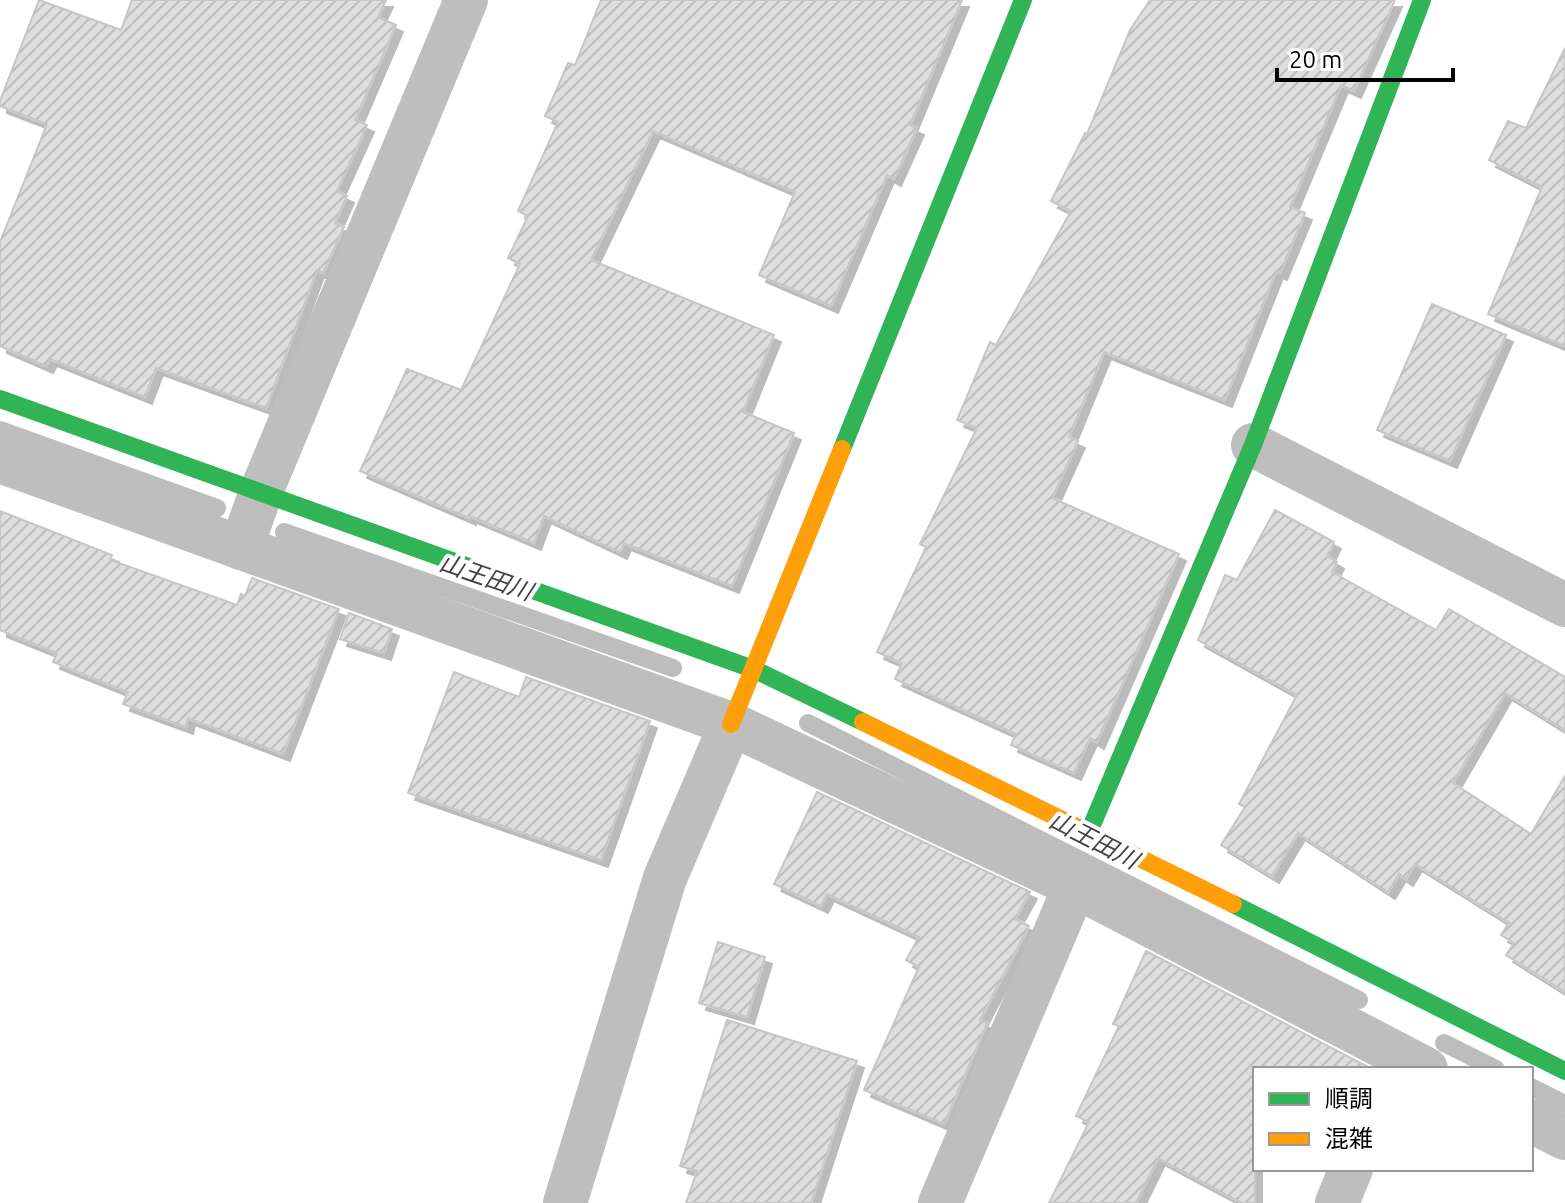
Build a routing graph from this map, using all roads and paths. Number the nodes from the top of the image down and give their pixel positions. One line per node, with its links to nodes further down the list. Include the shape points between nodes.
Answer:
1 (466, 0): 7 (street)
2 (1023, 0): 10 (street)
3 (1422, 0): 5 (street)
4 (0, 399): 7 (street)
5 (1253, 445): 9 (street); 12 (street)
6 (0, 461): 8 (street)
7 (261, 492): 8 (street); 10 (street)
8 (241, 548): 11 (street)
9 (1565, 605)
10 (753, 669): 11 (street); 12 (street)
11 (731, 724): 13 (street); 20 (street, via 665,878)
12 (1089, 832): 14 (street)
13 (1075, 886): 15 (street); 21 (street)
14 (1423, 1000): 15 (street); 16 (street)
15 (1406, 1064)
16 (1565, 1071)
17 (1533, 1122): 18 (street)
18 (1565, 1138)
19 (1350, 1171): 22 (street)
20 (565, 1203)
21 (940, 1203)
22 (1337, 1203)

